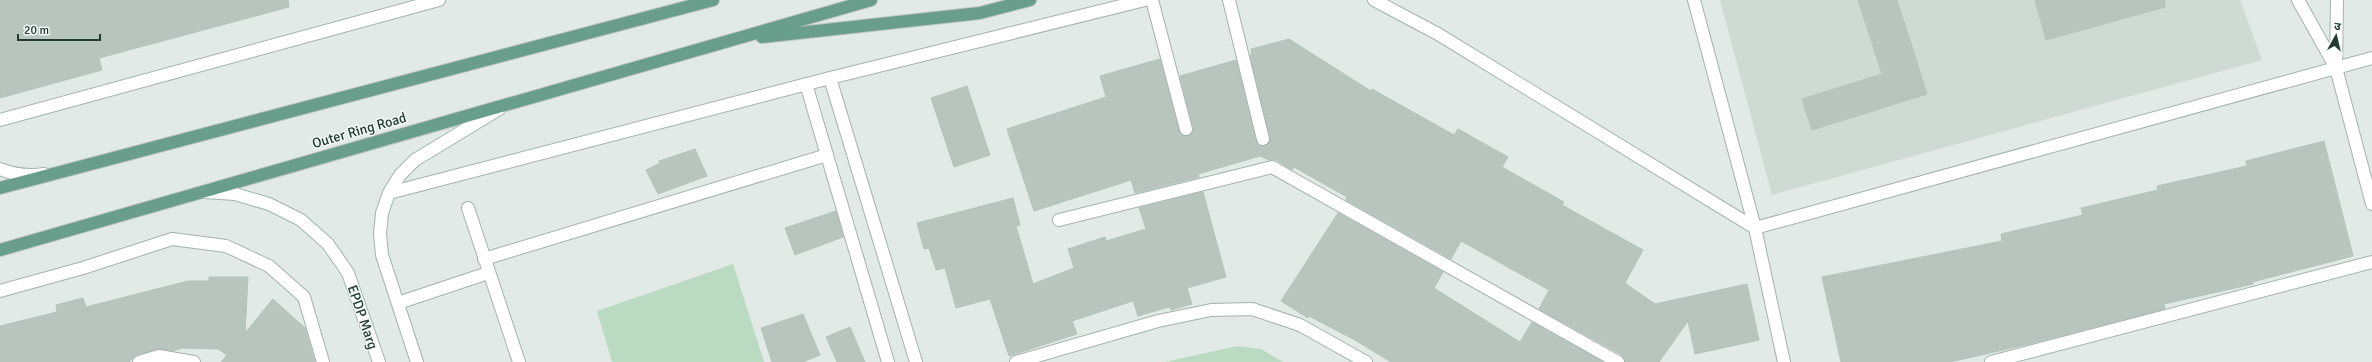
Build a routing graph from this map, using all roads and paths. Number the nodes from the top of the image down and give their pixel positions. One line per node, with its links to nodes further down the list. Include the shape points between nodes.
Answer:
1 (439, 0): 18 (street)
2 (713, 0): 23 (main road)
3 (871, 0): 12 (main road)
4 (1030, 0): 12 (main road, via 980,13)
5 (1145, 0): 15 (street)
6 (1152, 0): 19 (street)
7 (1229, 0): 20 (street)
8 (1374, 0): 30 (street, via 1438,34)
9 (1694, 0): 30 (street)
10 (2298, 0): 14 (street)
11 (2337, 0): 14 (street)
12 (727, 41): 17 (main road, Outer Ring Road)
13 (2372, 58): 14 (street)
14 (2336, 68): 27 (street); 30 (street)
15 (830, 78): 16 (street); 44 (street)
16 (806, 84): 21 (street); 26 (street)
17 (509, 103): 25 (main road, Outer Ring Road); 26 (street, via 415,160 400,175)
18 (0, 120)
19 (1186, 129)
20 (1263, 139)
21 (827, 155): 32 (street); 43 (street)
22 (0, 169): 23 (street, via 36,175)
23 (67, 170): 24 (main road)
24 (0, 188)
25 (200, 191): 31 (main road, Outer Ring Road); 40 (street, EPDP Marg, via 242,196 269,204 301,220 328,244 348,273)
26 (389, 193): 36 (street, via 382,213 380,234 382,255)
27 (2372, 204)
28 (468, 208): 32 (street)
29 (1059, 220): 47 (street, via 1272,167)
30 (1755, 228): 48 (street)
31 (0, 250)
32 (484, 259): 34 (street)
33 (2372, 262): 49 (street)
34 (488, 273): 36 (street); 42 (street)
35 (0, 291): 39 (street, via 83,268 172,239 226,246 269,266 304,297)
36 (398, 303): 41 (street)
37 (139, 362): 38 (street, via 159,356)
38 (194, 362)
39 (323, 362)
40 (379, 362)
41 (417, 362)
42 (519, 362)
43 (888, 362)
44 (916, 362)
45 (1016, 362): 46 (street, via 1158,321 1211,310 1252,309 1300,325)
46 (1366, 362)
47 (1618, 362)
48 (1784, 362)
49 (1991, 362)

